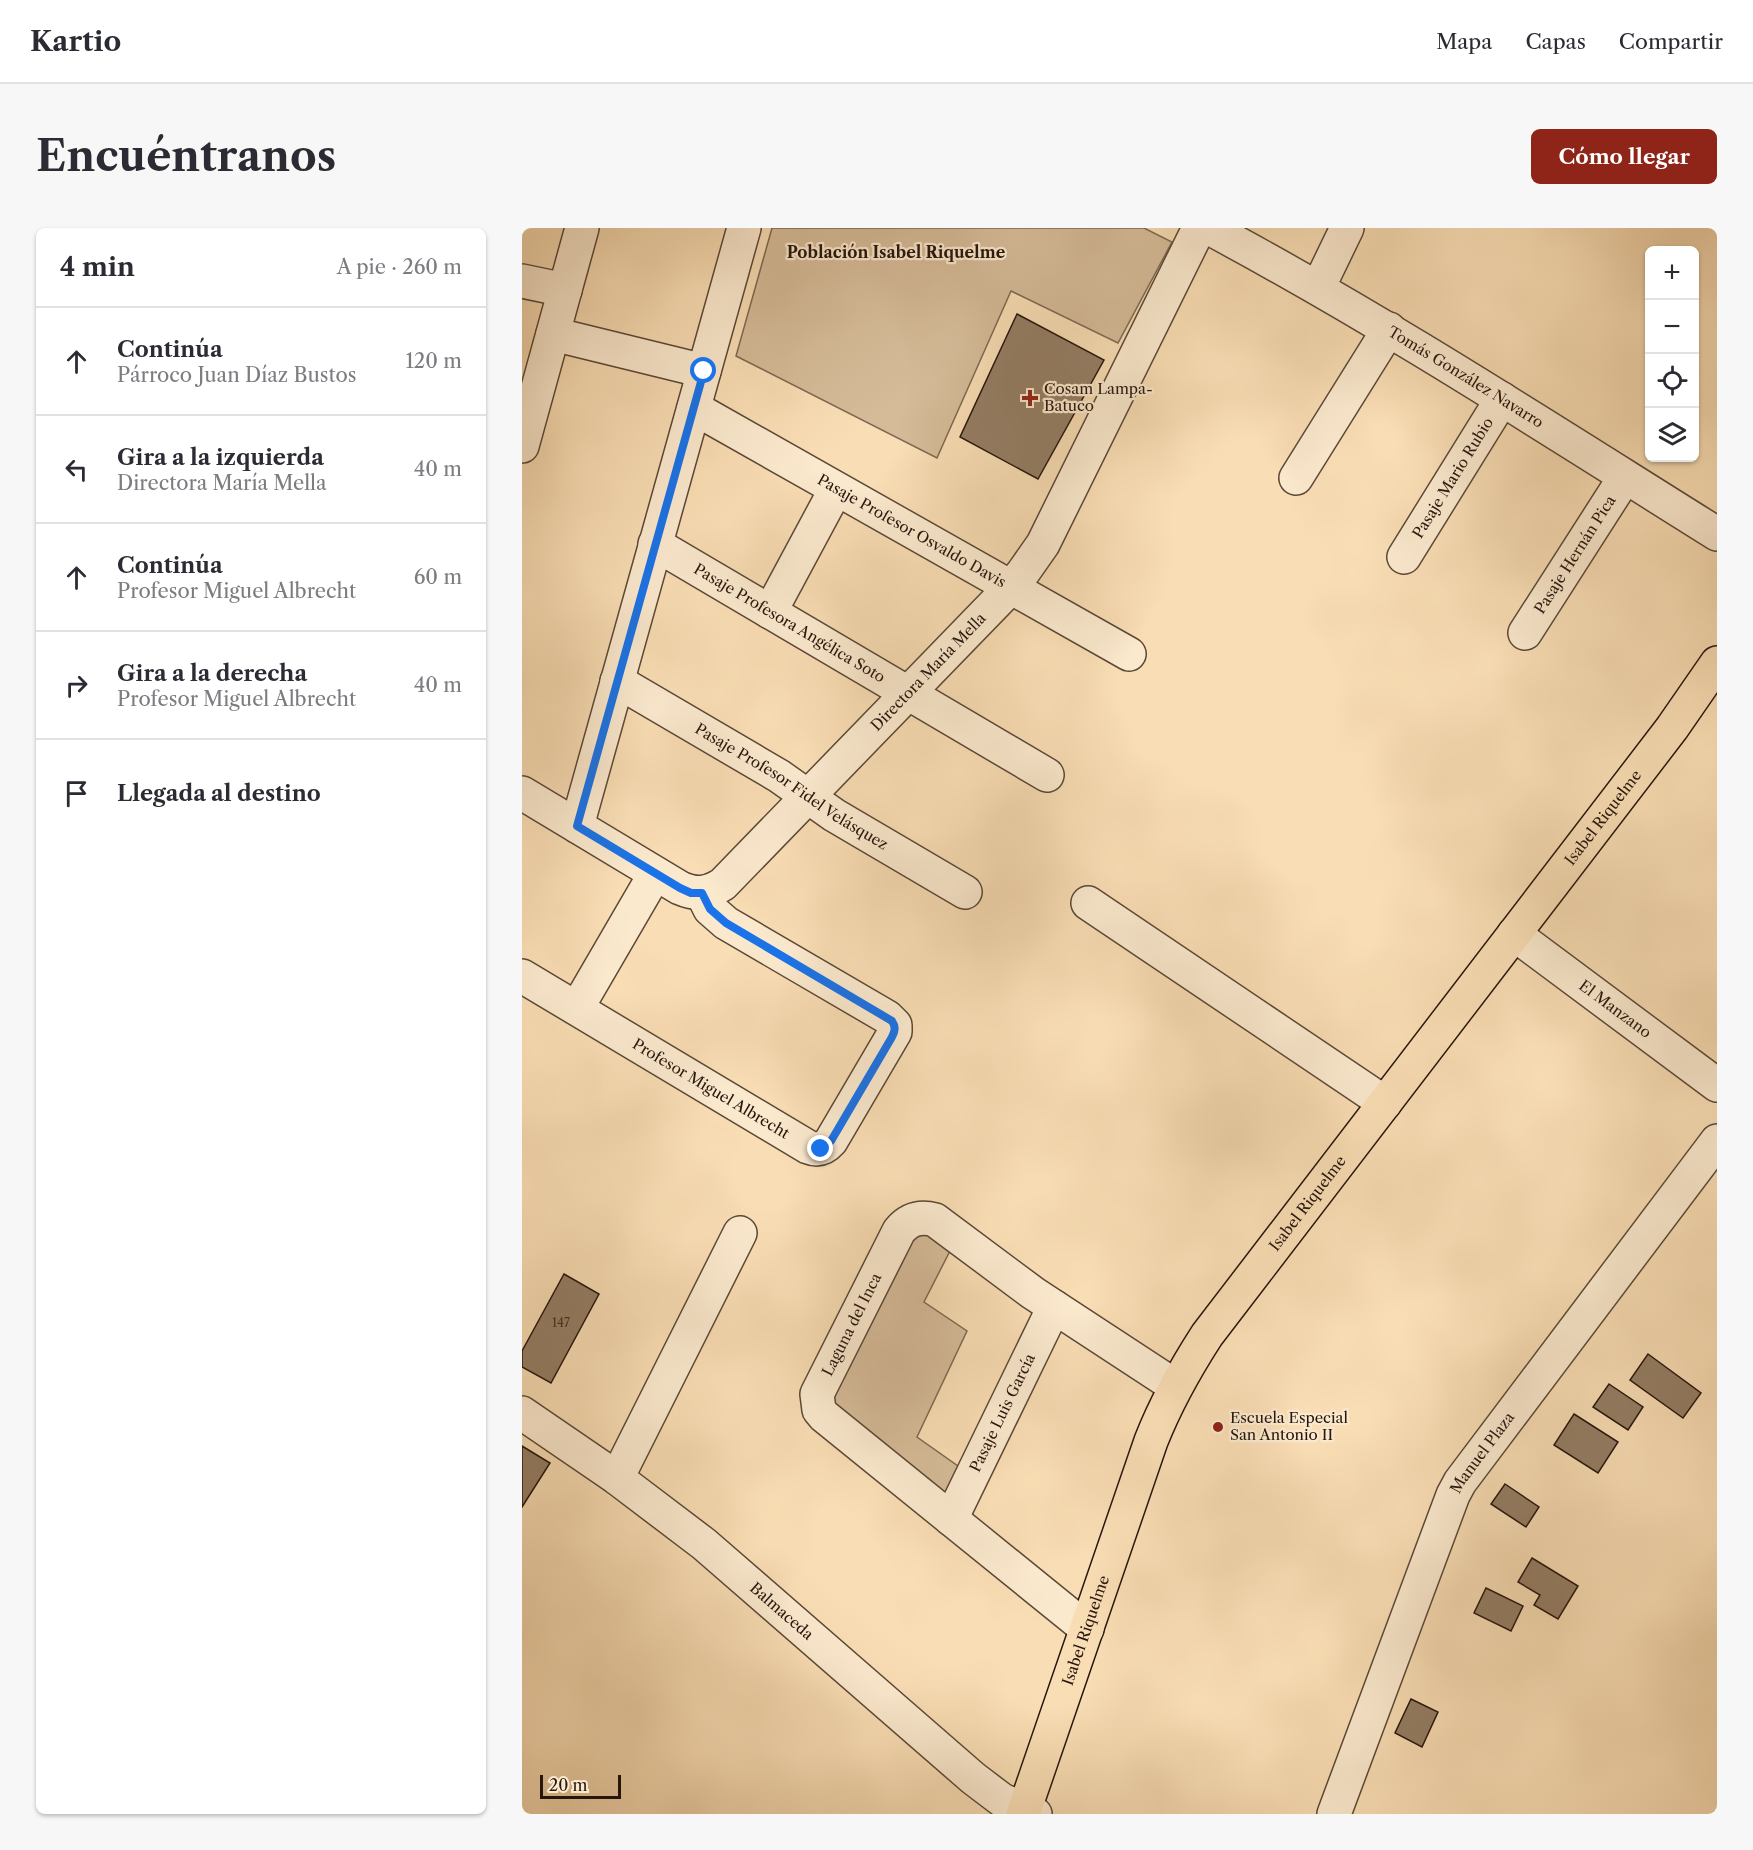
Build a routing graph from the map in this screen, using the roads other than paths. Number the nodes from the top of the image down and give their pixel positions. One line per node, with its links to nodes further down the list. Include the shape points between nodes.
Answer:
1 (582, 228): 8 (street)
2 (744, 228): 11 (street)
3 (1199, 228): 21 (street, Directora María Mella, via 1043,544)
4 (1209, 228): 7 (street, Tomás González Navarro)
5 (1347, 228): 7 (street)
6 (522, 281): 8 (street)
7 (1318, 288): 9 (street, Tomás González Navarro)
8 (565, 290): 10 (street)
9 (1389, 329): 12 (street, Tomás González Navarro); 16 (street)
10 (553, 334): 11 (street); 14 (street)
11 (704, 371): 13 (street)
12 (1502, 399): 15 (street, Tomás González Navarro); 20 (street, Pasaje Mario Rubio)
13 (694, 408): 17 (street, Pasaje Profesor Osvaldo Davis); 19 (street)
14 (522, 446)
15 (1625, 477): 18 (street, Tomás González Navarro); 23 (street, Pasaje Hernán Pica)
16 (1296, 478)
17 (836, 489): 21 (street, Pasaje Profesor Osvaldo Davis); 22 (street)
18 (1717, 534)
19 (656, 544): 22 (street, Pasaje Profesora Angélica Soto); 26 (street)
20 (1404, 557)
21 (1011, 587): 24 (street, Pasaje Profesor Osvaldo Davis); 27 (street, Directora María Mella)
22 (770, 612): 27 (street, Pasaje Profesora Angélica Soto)
23 (1524, 633)
24 (1129, 654)
25 (1717, 663): 36 (main road, Isabel Riquelme)
26 (617, 681): 30 (street, Pasaje Profesor Fidel Velásquez); 31 (street)
27 (908, 693): 28 (street, Pasaje Profesora Angélica Soto); 30 (street, Directora María Mella)
28 (1047, 775)
29 (522, 793): 31 (street)
30 (808, 796): 33 (street, Pasaje Profesor Fidel Velásquez); 34 (street, Directora María Mella, via 723,884)
31 (577, 826): 32 (street)
32 (655, 873): 34 (street, via 691,893); 38 (street)
33 (965, 892)
34 (702, 893): 38 (street, Profesor Miguel Albrecht, via 710,909 726,923 895,1025 895,1032 827,1146 808,1146)
35 (1088, 903): 40 (street)
36 (1514, 934): 39 (street, El Manzano); 40 (main road, Isabel Riquelme)
37 (522, 976): 38 (street, Profesor Miguel Albrecht)
38 (576, 1008)
39 (1717, 1085)
40 (1385, 1103): 44 (main road, Isabel Riquelme, via 1208,1335)
41 (1717, 1141): 50 (street, Manuel Plaza, via 1460,1482)
42 (740, 1233): 46 (street)
43 (1054, 1307): 44 (street, Laguna del Inca); 47 (street, Pasaje Luis García); 47 (street, Laguna del Inca, via 935,1220 911,1220 899,1231 820,1387 816,1402 824,1416)
44 (1175, 1386): 48 (main road, Isabel Riquelme, via 1151,1441)
45 (522, 1413): 46 (street, Balmaceda)
46 (617, 1478): 49 (street, Balmaceda, via 704,1544 973,1778)
47 (951, 1519): 48 (street, Laguna del Inca)
48 (1087, 1629): 49 (main road, Isabel Riquelme)
49 (1028, 1813)
50 (1334, 1814)

